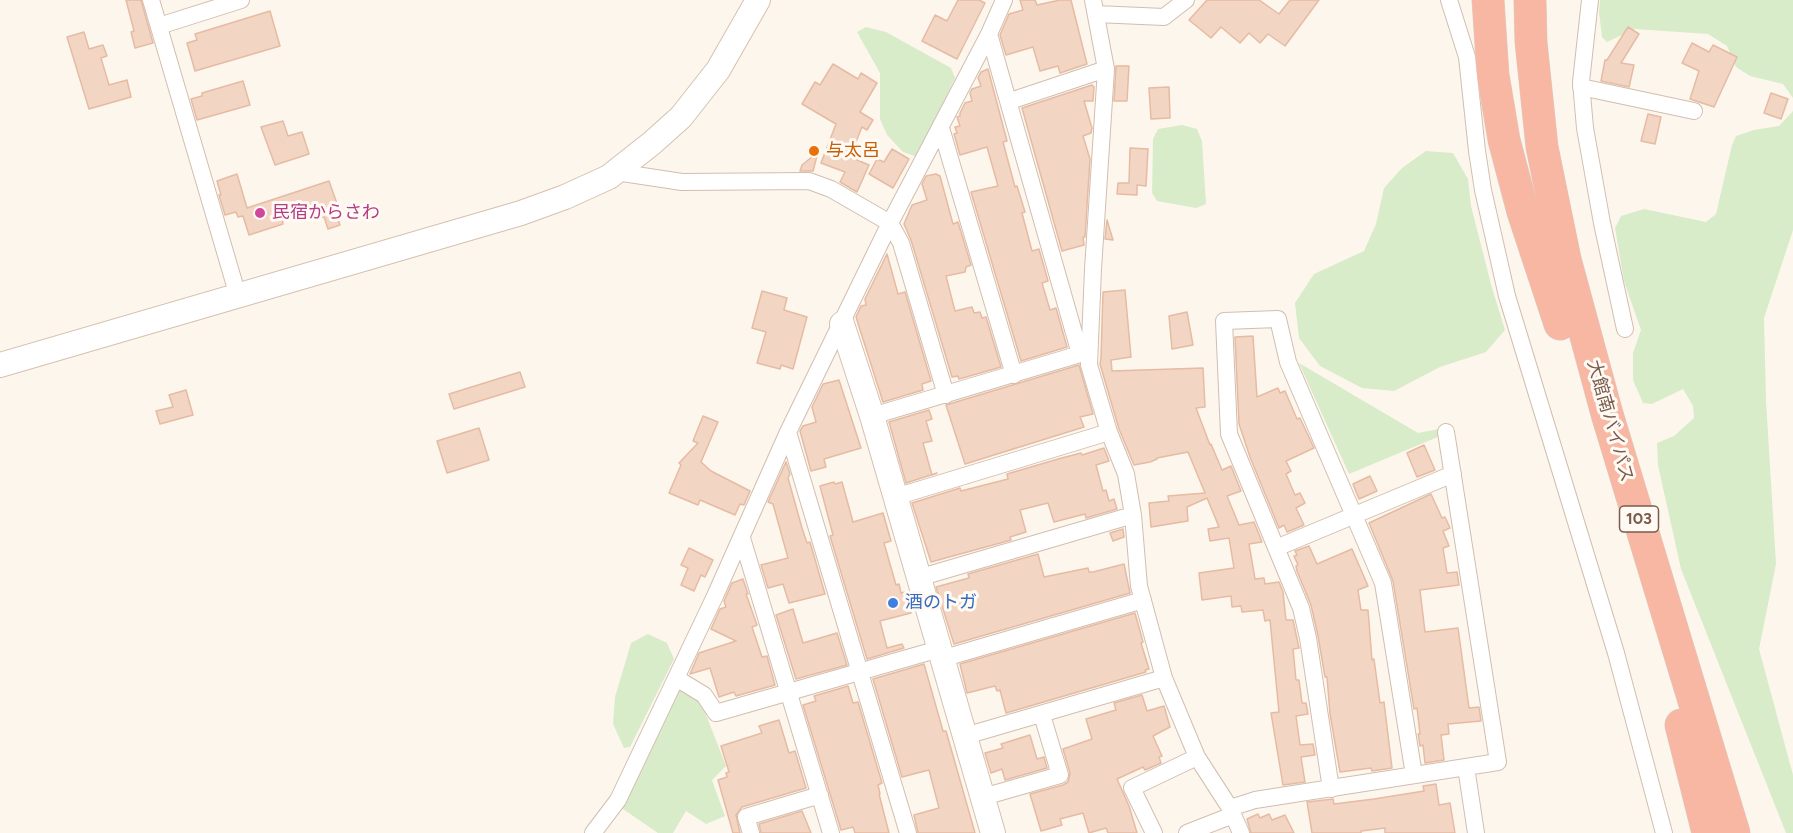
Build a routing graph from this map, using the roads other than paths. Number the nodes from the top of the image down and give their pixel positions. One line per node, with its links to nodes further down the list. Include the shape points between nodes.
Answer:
1 (151, 0): 13 (street)
2 (242, 0): 13 (street)
3 (758, 0): 20 (street, via 718,70 681,117)
4 (1004, 0): 14 (street)
5 (1186, 0): 12 (street, via 1164,17)
6 (1449, 0): 66 (street, via 1467,57 1482,181 1507,296 1617,653)
7 (1488, 0): 23 (highway, via 1493,75 1504,140 1536,254)
8 (1510, 0): 23 (highway, 大館南バイパス / 103, via 1521,148 1544,264)
9 (1530, 0): 23 (highway, 大館南バイパス / 103, via 1542,147)
10 (1546, 0): 23 (highway, via 1550,140)
11 (1590, 0): 16 (street)
12 (1095, 7): 15 (street)
13 (159, 27): 22 (street)
14 (989, 34): 17 (street); 19 (street)
15 (1106, 69): 17 (street); 26 (street)
16 (1581, 87): 18 (street); 25 (street, via 1602,223)
17 (1010, 101): 26 (street)
18 (1694, 111)
19 (941, 128): 21 (street); 28 (street)
20 (616, 172): 21 (street, via 682,182 809,181 831,189); 22 (street, via 521,213)
21 (890, 223): 24 (street); 29 (street, via 901,243)
22 (238, 296): 27 (street)
23 (1570, 321): 48 (highway, 大館南バイパス / 103)
24 (842, 324): 30 (street); 31 (street)
25 (1625, 329)
26 (1085, 354): 28 (street); 32 (street)
27 (0, 365)
28 (1014, 375): 29 (street)
29 (945, 395): 30 (street)
30 (872, 416): 35 (street)
31 (788, 432): 38 (street); 43 (street)
32 (1109, 432): 35 (street); 36 (street, via 1126,474)
33 (1446, 432): 34 (street)
34 (1453, 474): 37 (street); 51 (street, via 1498,762)
35 (895, 497): 40 (street)
36 (1132, 515): 40 (street); 41 (street)
37 (1354, 516): 39 (street); 39 (street, via 1288,362 1278,319 1224,321 1229,434); 52 (street, via 1383,583)
38 (742, 538): 44 (street); 46 (street)
39 (1276, 548): 53 (street, via 1301,609 1308,638)
40 (918, 578): 42 (street)
41 (1143, 600): 42 (street); 45 (street)
42 (940, 654): 43 (street); 49 (street)
43 (860, 671): 46 (street); 60 (street)
44 (676, 678): 46 (street, via 704,695 716,713); 57 (street, via 618,800)
45 (1164, 678): 47 (street); 50 (street)
46 (788, 691): 54 (street)
47 (1041, 715): 49 (street); 55 (street, via 1060,775)
48 (1690, 722): 67 (highway); 68 (highway, 大館南バイパス / 103); 69 (highway, 大館南バイパス / 103); 70 (highway)
49 (964, 736): 55 (street)
50 (1197, 758): 56 (street); 62 (street, via 1132,788)
51 (1467, 767): 52 (street); 65 (street)
52 (1414, 776): 53 (street)
53 (1330, 789): 56 (street, via 1255,800)
54 (820, 795): 58 (street, via 746,817); 59 (street)
55 (983, 797): 61 (street)
56 (1231, 811): 63 (street); 64 (street)
57 (593, 833)
58 (751, 833)
59 (831, 833)
60 (908, 833)
61 (993, 833)
62 (1154, 833)
63 (1187, 833)
64 (1241, 833)
65 (1476, 833)
66 (1664, 833)
67 (1708, 833)
68 (1713, 833)
69 (1734, 833)
70 (1742, 833)

